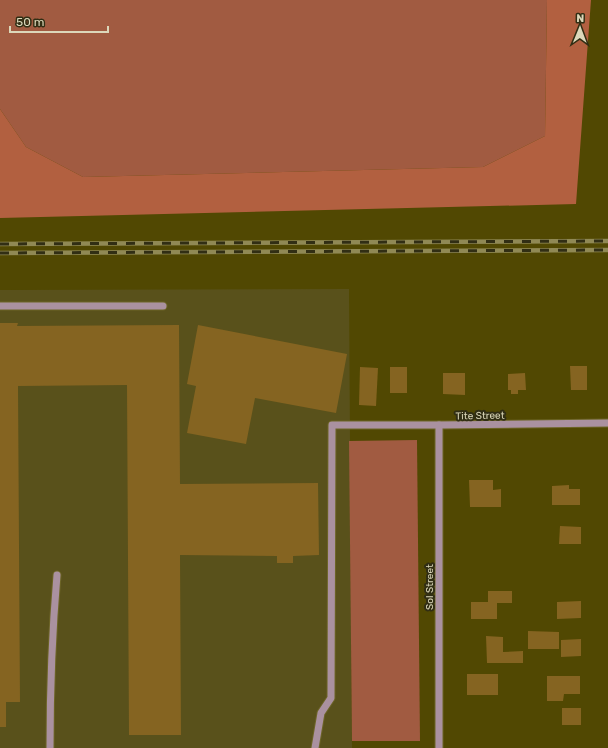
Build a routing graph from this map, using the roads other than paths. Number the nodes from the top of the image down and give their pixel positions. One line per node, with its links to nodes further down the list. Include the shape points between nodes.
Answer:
1 (0, 306): 2 (street)
2 (163, 306)
3 (608, 423): 4 (street, Tite Street)
4 (439, 425): 7 (street, Tite Street, via 332,425 331,698 320,713); 8 (street, Sol Street)
5 (57, 575): 6 (street, via 50,687)
6 (50, 748)
7 (315, 748)
8 (439, 748)

